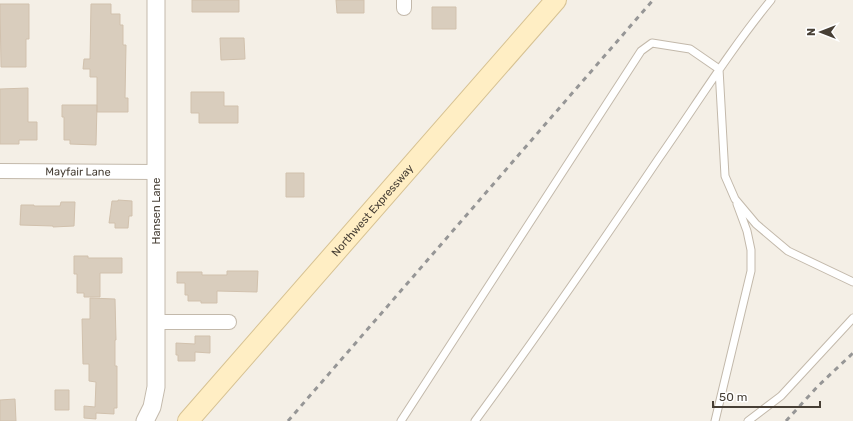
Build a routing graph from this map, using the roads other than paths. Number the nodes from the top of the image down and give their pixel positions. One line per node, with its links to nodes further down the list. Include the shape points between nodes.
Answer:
1 (156, 0): 6 (street, Hansen Lane)
2 (556, 0): 13 (main road, Northwest Expressway)
3 (771, 0): 4 (lane)
4 (719, 69): 7 (lane, via 725,176); 14 (lane, via 690,49 652,43 641,51); 15 (lane, via 534,340)
5 (0, 171): 6 (street, Mayfair Lane)
6 (156, 172): 10 (street, Hansen Lane)
7 (735, 199): 8 (lane, via 756,224 788,252); 16 (lane, via 752,250 746,296)
8 (853, 282)
9 (853, 318): 17 (lane, via 781,396)
10 (156, 322): 11 (street); 12 (street, Hansen Lane, via 156,387 152,407)
11 (230, 322)
12 (145, 421)
13 (188, 421)
14 (401, 421)
15 (475, 421)
16 (715, 421)
17 (748, 421)

